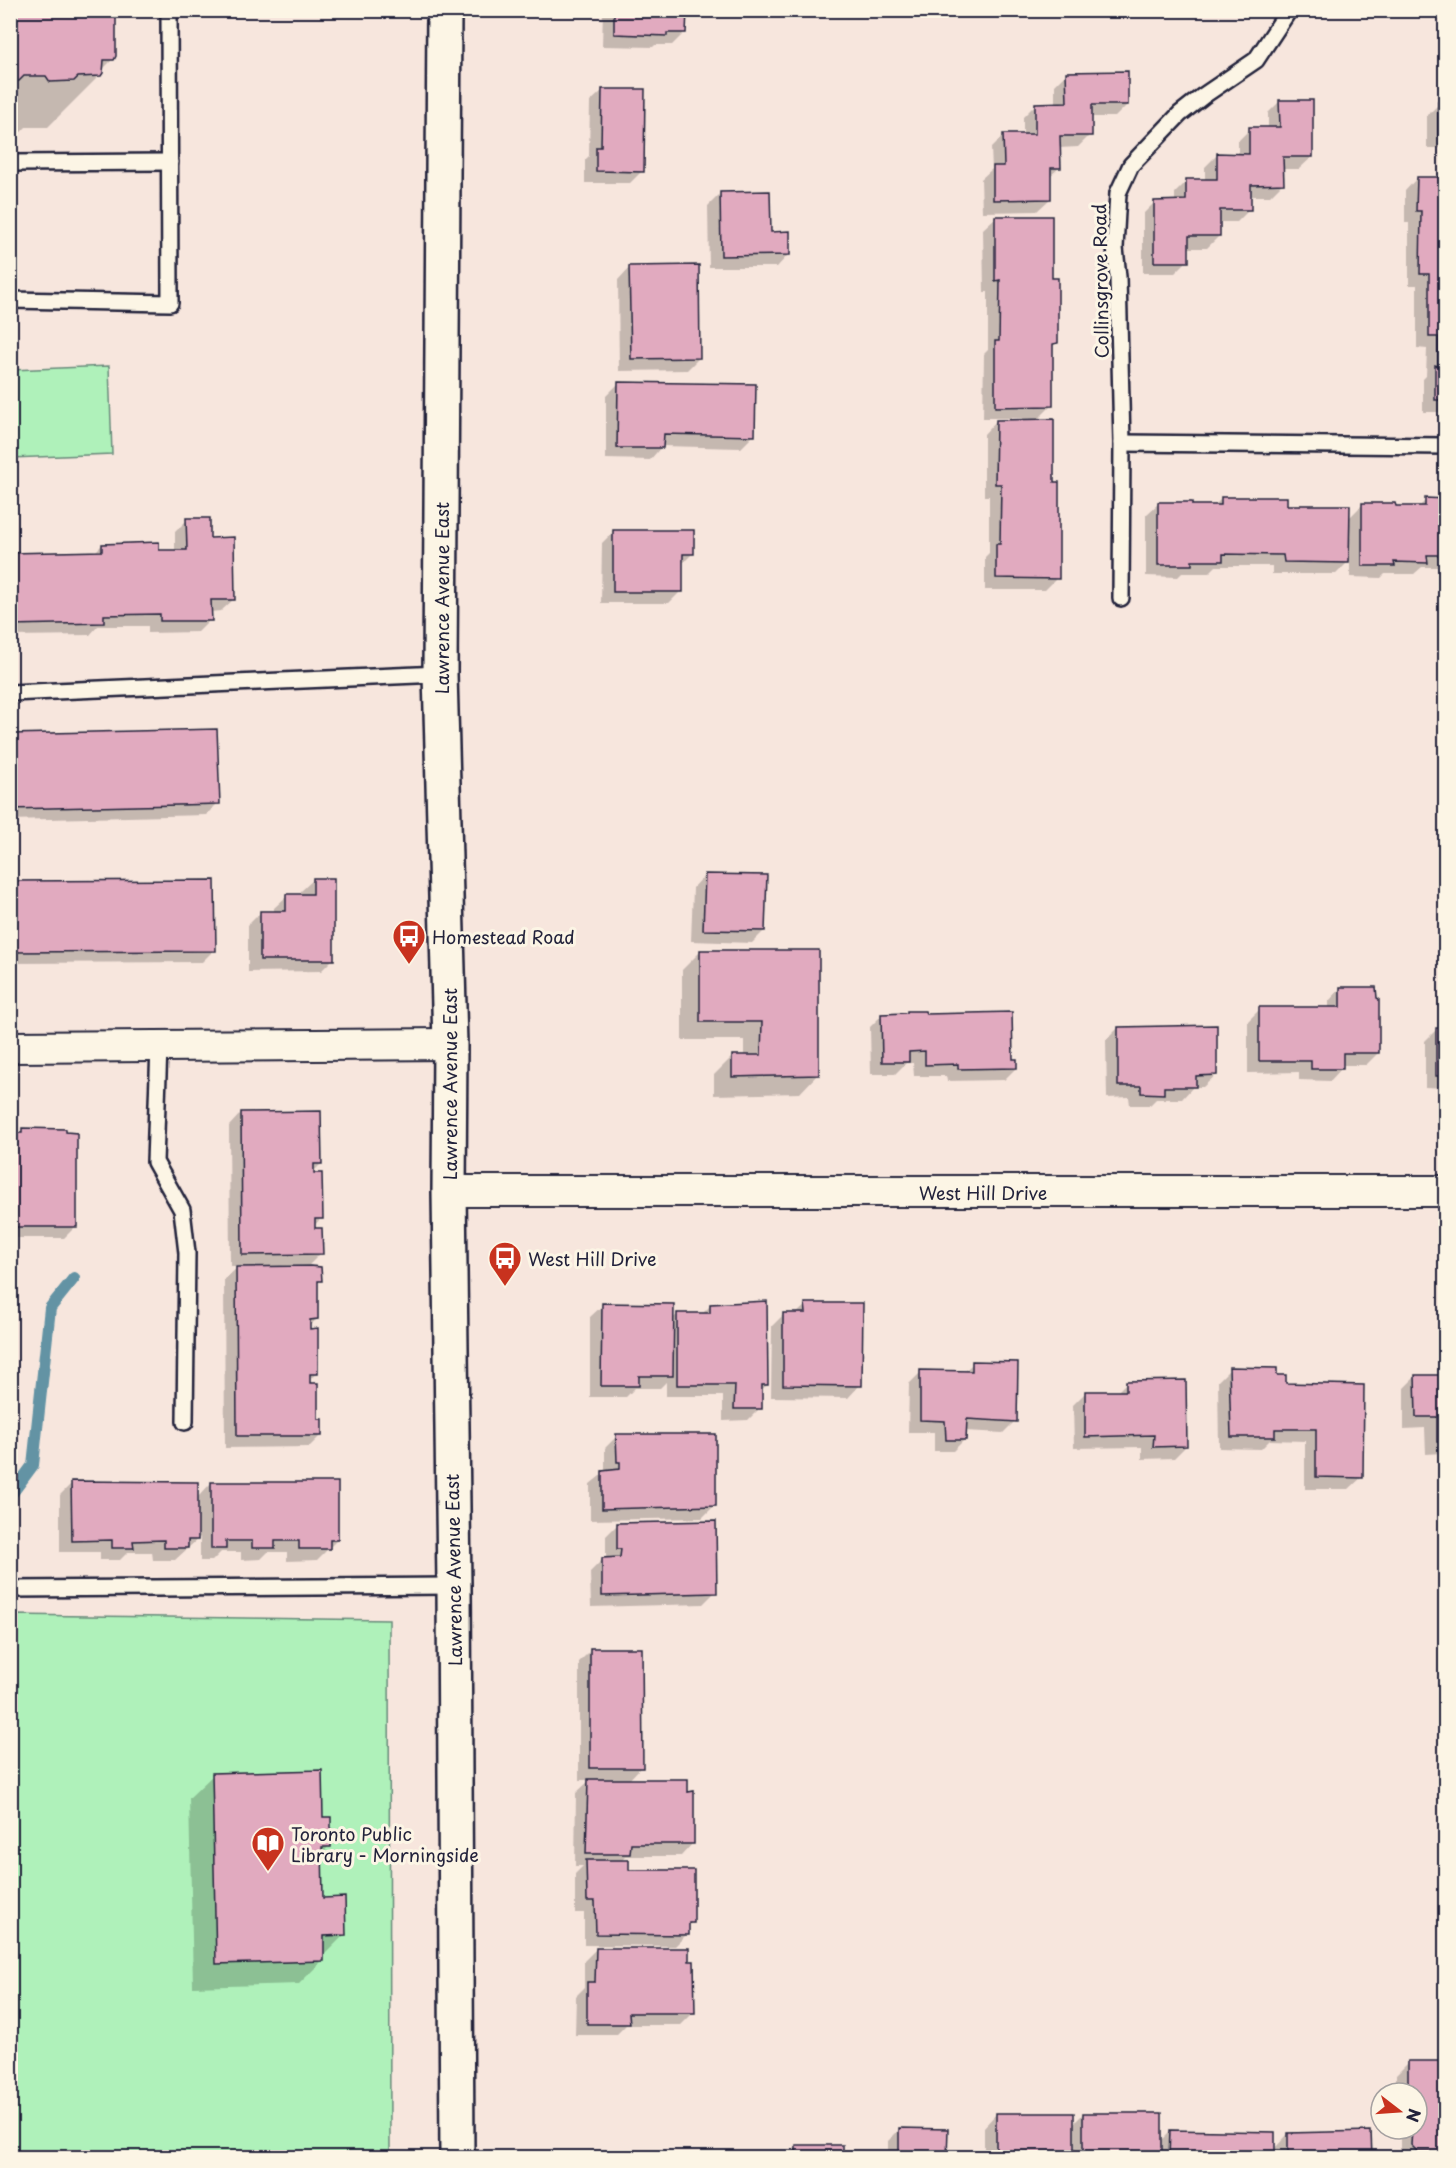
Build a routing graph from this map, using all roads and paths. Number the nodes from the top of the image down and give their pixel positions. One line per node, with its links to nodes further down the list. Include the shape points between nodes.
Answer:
1 (169, 10): 4 (lane)
2 (444, 10): 10 (main road, Lawrence Avenue East)
3 (1289, 10): 7 (lane, Collinsgrove Road, via 1256,60 1180,114 1131,165 1118,193 1115,248)
4 (170, 162): 5 (lane); 6 (lane, via 170,303)
5 (10, 163)
6 (10, 300)
7 (1122, 444): 8 (lane); 9 (lane, Collinsgrove Road)
8 (1446, 446)
9 (1121, 598)
10 (440, 674): 11 (lane); 12 (main road, Lawrence Avenue East)
11 (10, 693)
12 (450, 1044): 13 (street); 15 (main road, Lawrence Avenue East)
13 (159, 1046): 14 (street); 17 (lane, via 155,1162 182,1210 187,1253)
14 (10, 1047)
15 (449, 1191): 16 (street, West Hill Drive); 18 (main road, Lawrence Avenue East)
16 (1446, 1191)
17 (184, 1422)
18 (454, 1586): 19 (lane); 20 (main road, Lawrence Avenue East)
19 (10, 1589)
20 (457, 2157)

